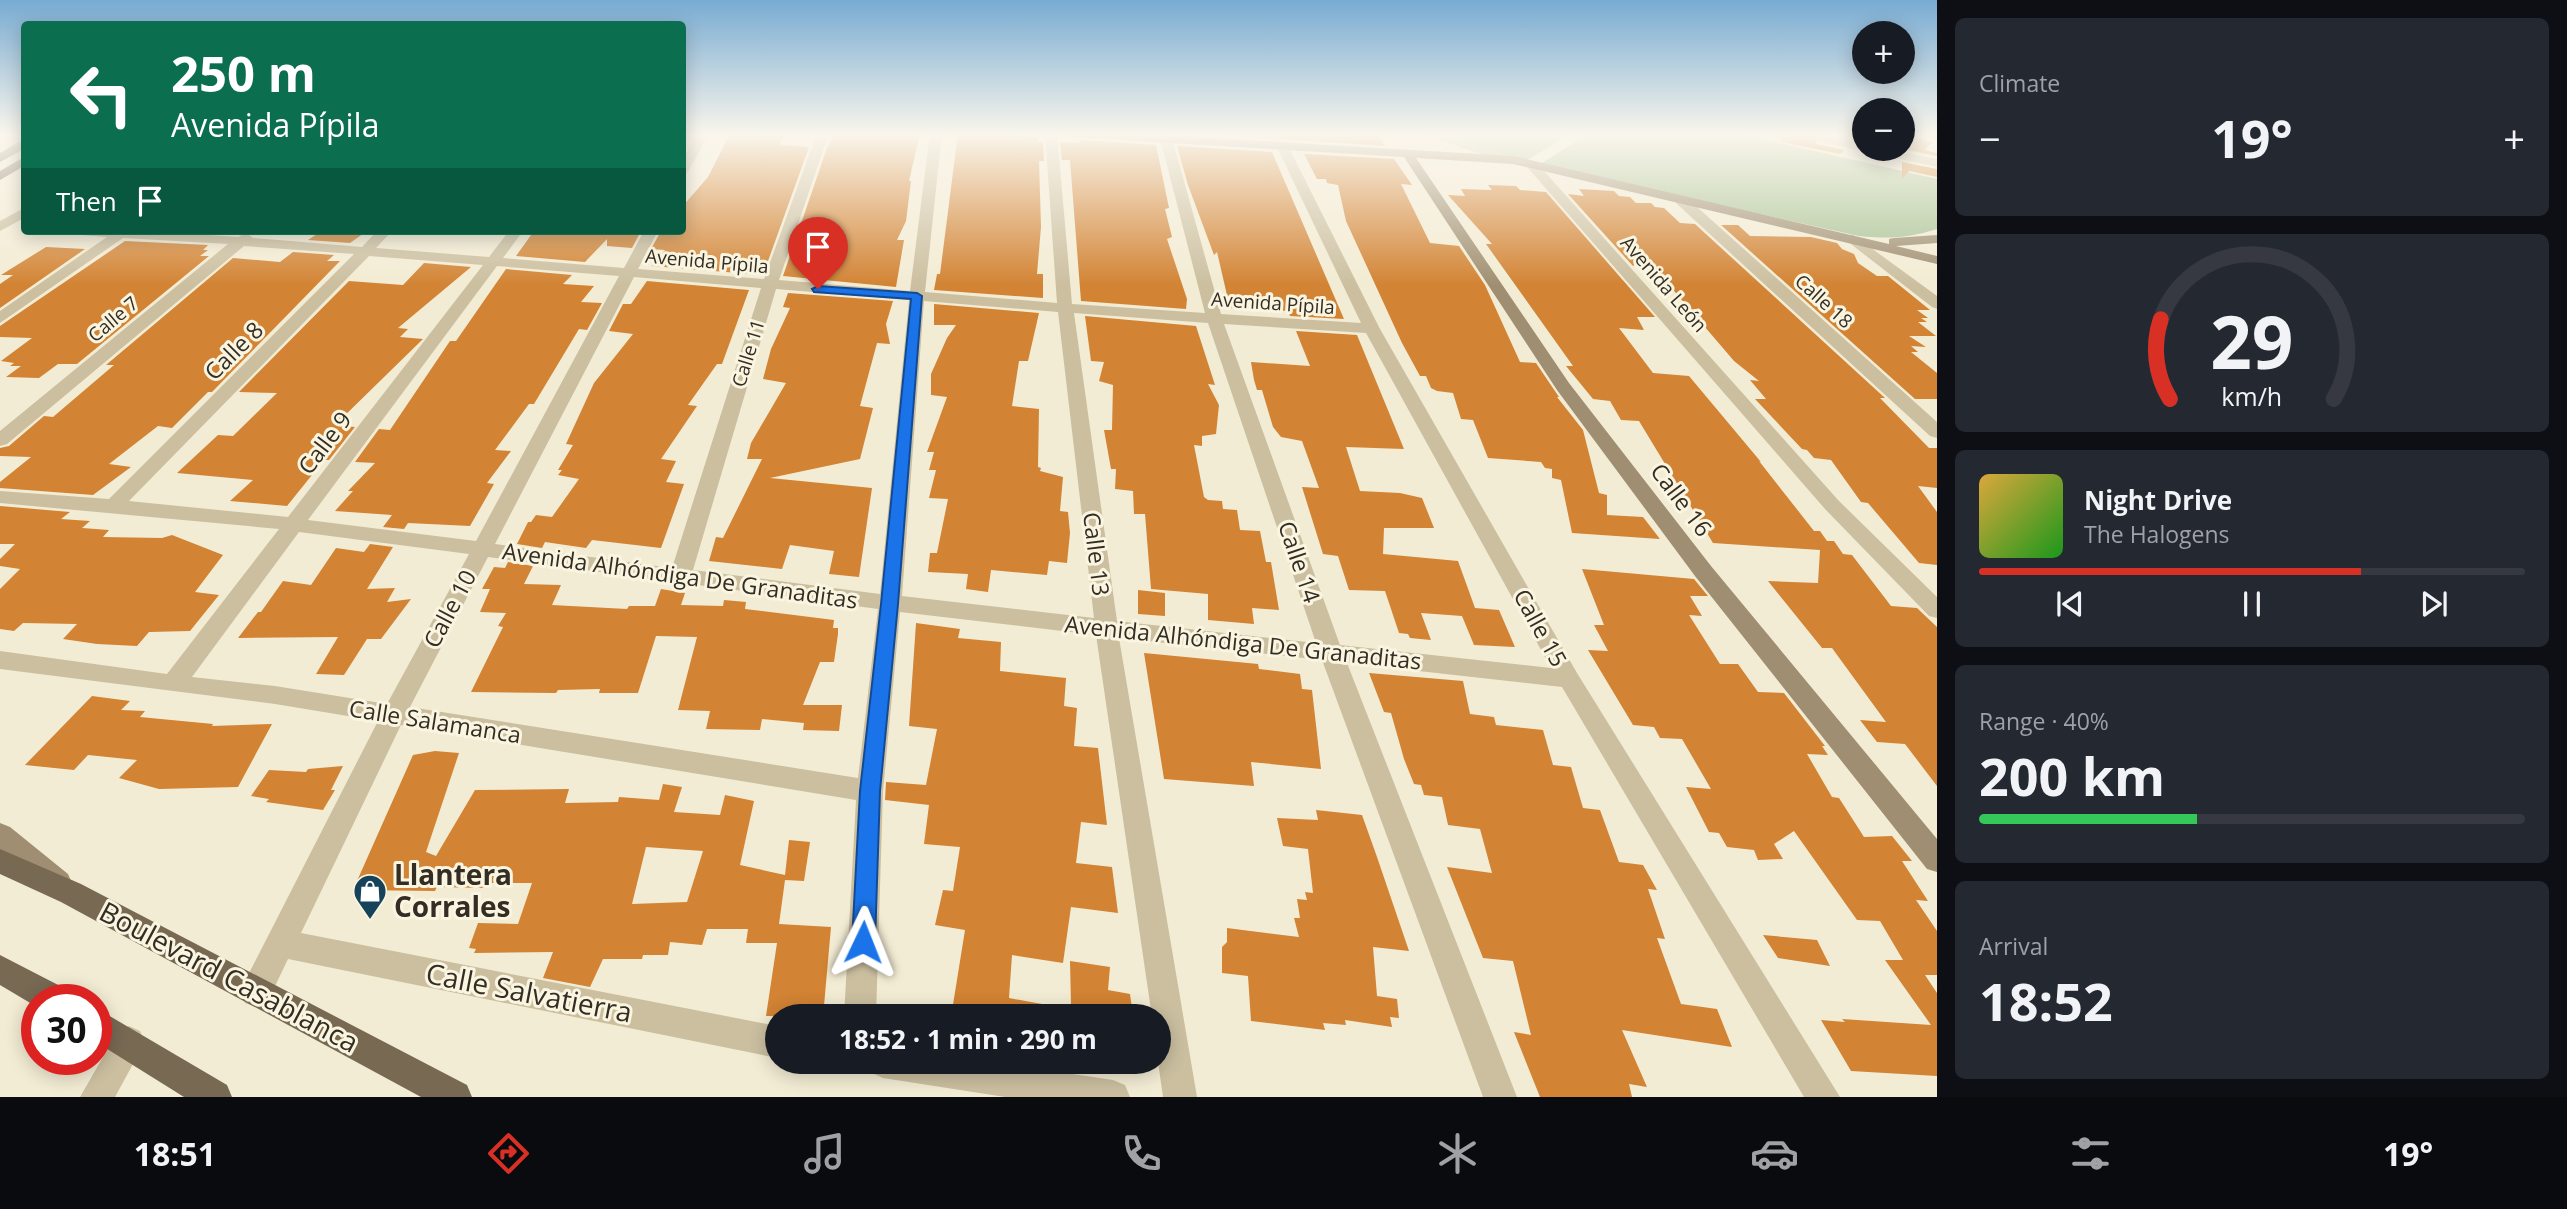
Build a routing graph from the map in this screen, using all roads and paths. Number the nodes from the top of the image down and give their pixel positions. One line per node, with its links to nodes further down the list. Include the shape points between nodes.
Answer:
1 (805, 184): 25 (street, Calle 11)
2 (930, 184): 26 (street)
3 (1055, 184): 28 (street, Calle 13)
4 (1178, 184): 30 (street, Calle 14)
5 (1301, 184): 31 (street, Calle 15)
6 (1428, 184): 49 (street, Calle 16, via 1563,386 1703,571)
7 (1548, 184): 40 (street, Avenida León, via 1832,505)
8 (1610, 184): 9 (street)
9 (1682, 201): 19 (street); 32 (street, Calle 18)
10 (21, 214): 11 (street)
11 (0, 227): 12 (street)
12 (21, 228)
13 (118, 235): 29 (street)
14 (216, 235): 18 (street, Avenida Pípila)
15 (381, 235): 21 (street, Calle 8)
16 (513, 235): 23 (street, Calle 9)
17 (649, 235): 24 (street, Calle 10)
18 (247, 236): 21 (street, Avenida Pípila); 33 (street, Calle 7)
19 (1852, 238): 20 (street); 22 (street); 27 (street)
20 (1937, 239)
21 (365, 251): 23 (street, Avenida Pípila); 35 (street, Calle 8)
22 (1937, 260)
23 (492, 262): 24 (street, Avenida Pípila); 36 (street, Calle 9)
24 (628, 274): 25 (street, Avenida Pípila); 37 (street, Calle 10)
25 (769, 286): 26 (street, Avenida Pípila); 38 (street, Calle 11)
26 (917, 296): 28 (street, Avenida Pípila); 39 (street)
27 (1937, 304)
28 (1065, 308): 30 (street, Avenida Pípila); 41 (street, Calle 13)
29 (0, 318)
30 (1214, 318): 31 (street, Avenida Pípila); 42 (street, Calle 14)
31 (1372, 329): 44 (street, Calle 15)
32 (1937, 432)
33 (0, 440)
34 (0, 497): 35 (street, Avenida Alhóndiga De Granaditas)
35 (115, 504): 36 (street, Avenida Alhóndiga De Granaditas)
36 (294, 524): 37 (street, Avenida Alhóndiga De Granaditas); 45 (street, Calle 9)
37 (482, 549): 38 (street, Avenida Alhóndiga De Granaditas); 46 (street, Calle 10)
38 (680, 576): 39 (street, Avenida Alhóndiga De Granaditas)
39 (890, 604): 41 (street, Avenida Alhóndiga De Granaditas); 47 (street)
40 (1937, 610)
41 (1106, 627): 42 (street, Avenida Alhóndiga De Granaditas); 65 (street, Calle 13)
42 (1331, 653): 44 (street, Avenida Alhóndiga De Granaditas); 66 (street, Calle 14)
43 (0, 660): 45 (street, Calle Salamanca)
44 (1569, 679): 67 (street, Calle 15)
45 (173, 684): 46 (street, Calle Salamanca, via 275,695)
46 (393, 716): 47 (street, Calle Salamanca); 52 (street, Calle 10)
47 (870, 791): 56 (street)
48 (0, 835): 51 (street)
49 (1937, 860)
50 (0, 861): 51 (main road, Boulevard Casablanca)
51 (71, 893): 55 (main road, Boulevard Casablanca)
52 (280, 943): 55 (street, Calle 10); 58 (street, Calle Salvatierra)
53 (2, 971): 54 (main road)
54 (25, 984)
55 (256, 992): 63 (main road, Boulevard Casablanca)
56 (861, 1004)
57 (112, 1033): 59 (main road)
58 (765, 1040)
59 (129, 1042): 61 (street); 62 (main road)
60 (962, 1074): 64 (street)
61 (97, 1097)
62 (215, 1097)
63 (455, 1097)
64 (1113, 1097)
65 (1180, 1097)
66 (1500, 1097)
67 (1823, 1097)

